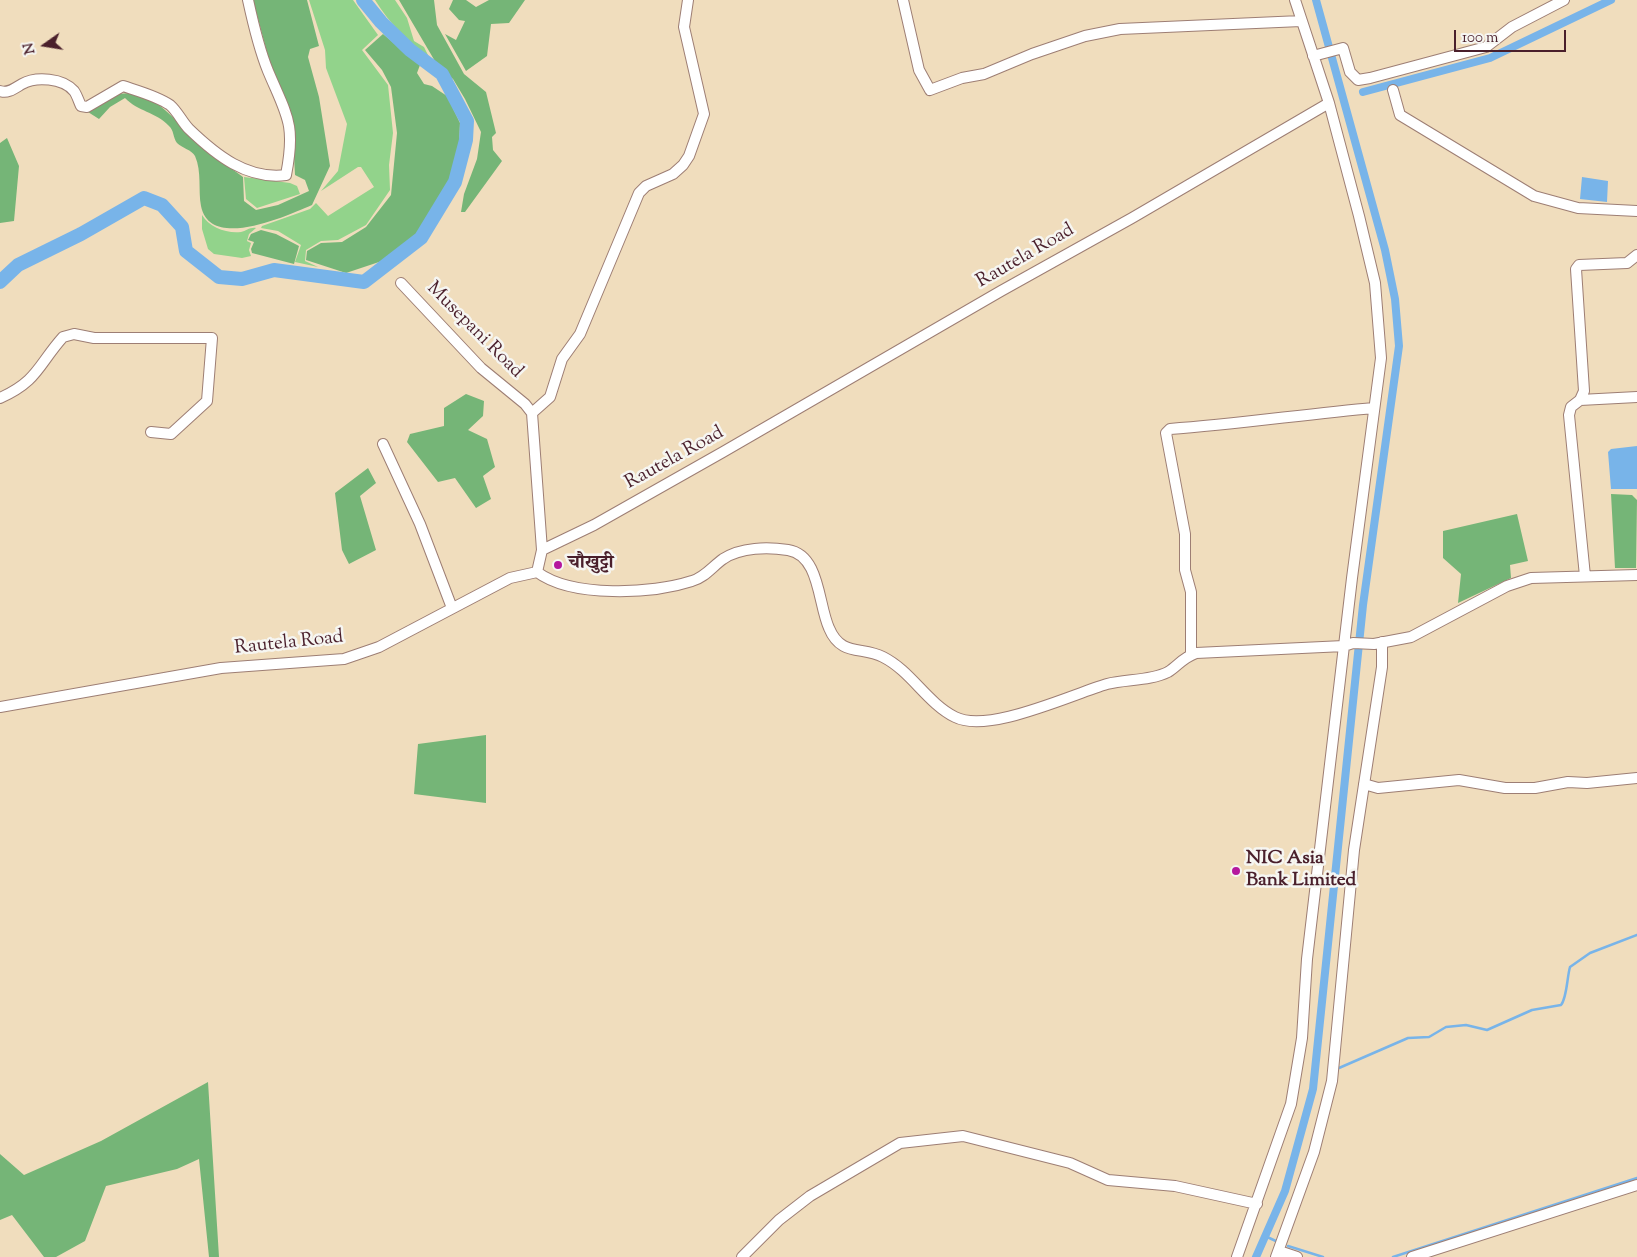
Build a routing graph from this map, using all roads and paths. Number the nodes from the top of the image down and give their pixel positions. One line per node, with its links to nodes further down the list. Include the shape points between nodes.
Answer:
1 (248, 0): 9 (street, via 267,70 286,108 291,128 286,175 256,175 237,167 188,128 169,105 124,86 87,107 80,106 74,92 60,82 35,80)
2 (688, 0): 18 (street, via 684,27 704,114 689,156 672,174 646,186 639,193 580,334 562,359 550,397)
3 (903, 0): 6 (street, via 919,70 930,90 984,74 1085,36 1112,31)
4 (1295, 0): 6 (street)
5 (1564, 0): 7 (street, via 1512,28 1486,47 1370,78 1358,80 1350,72 1342,48)
6 (1301, 21): 7 (street)
7 (1315, 55): 10 (street)
8 (1393, 90): 11 (street, via 1400,114 1534,196 1578,208)
9 (0, 91)
10 (1329, 103): 17 (street, via 1375,283 1381,358); 21 (street, Rautela Road, via 716,456 594,525)
11 (1637, 211)
12 (1637, 255): 16 (street, via 1627,263 1579,264 1576,269 1584,391)
13 (401, 283): 18 (street, Musepani Road, via 481,368 526,404)
14 (1637, 397): 16 (street)
15 (0, 398): 19 (street, via 19,390 36,374 62,337 74,334 94,338 212,338 207,401 171,434)
16 (1580, 400): 24 (street, via 1571,407 1569,415)
17 (1374, 408): 27 (street); 28 (street, via 1170,429 1166,433 1185,534 1185,570 1191,592)
18 (532, 413): 21 (street)
19 (151, 432)
20 (383, 444): 25 (street, via 420,524)
21 (542, 550): 22 (street)
22 (537, 572): 25 (street, Rautela Road, via 510,578); 28 (street, via 547,579 570,586 616,591 694,581 725,558 742,552 768,548 790,551 803,557 812,569 829,629 836,641 852,651 883,656 954,717 971,722 995,720 1109,683 1168,672)
23 (1637, 575): 24 (street)
24 (1585, 576): 26 (street, via 1531,578 1507,586 1411,637)
25 (452, 608): 29 (street, Rautela Road, via 380,647 344,659 222,668)
26 (1378, 643): 27 (street); 31 (street, via 1382,667)
27 (1348, 645): 28 (street); 33 (street, via 1307,959 1302,1038 1291,1104)
28 (1191, 655)
29 (0, 708)
30 (1637, 778): 31 (street, via 1568,782 1535,788 1505,788 1459,780 1378,788)
31 (1364, 784): 34 (street, via 1352,870 1332,1081 1314,1152)
32 (1637, 1185): 38 (street)
33 (1257, 1204): 35 (street, via 1175,1186 1108,1180 1070,1163 963,1136 900,1143 810,1196 778,1220); 36 (street)
34 (1278, 1254): 37 (street)
35 (742, 1257)
36 (1237, 1257)
37 (1296, 1257)
38 (1412, 1257)

